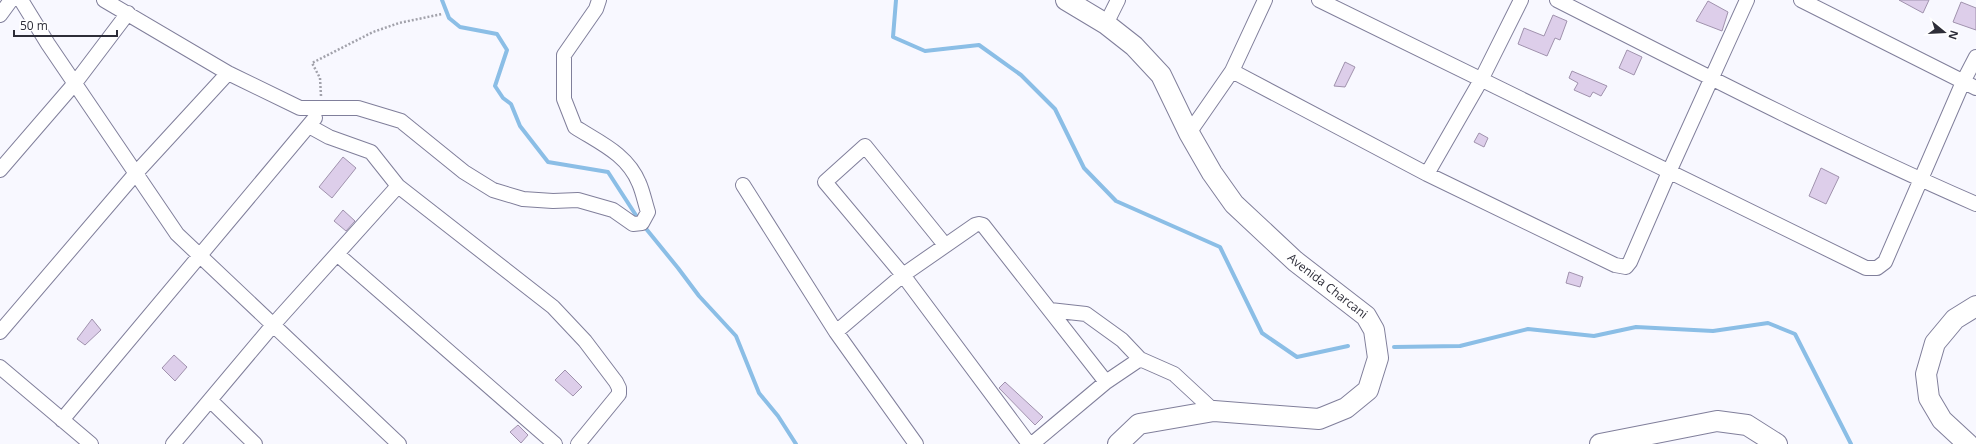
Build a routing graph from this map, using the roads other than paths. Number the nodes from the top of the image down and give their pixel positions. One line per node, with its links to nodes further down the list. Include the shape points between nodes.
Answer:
1 (11, 0): 14 (street)
2 (21, 0): 22 (street)
3 (104, 0): 13 (street)
4 (599, 0): 24 (street, via 596,9 564,55 564,99 575,128 613,149 630,165 640,183 648,212 642,223 633,224 613,210 578,200 523,199 493,190 464,172 401,121 358,108)
5 (1066, 0): 15 (main road, Avenida Charcani)
6 (1118, 0): 15 (street)
7 (1265, 0): 17 (street)
8 (1319, 0): 20 (street)
9 (1521, 0): 20 (street)
10 (1557, 0): 19 (street)
11 (1747, 0): 19 (street)
12 (1801, 0): 21 (street)
13 (128, 13): 18 (street); 22 (street)
14 (0, 15)
15 (1106, 24): 26 (main road, Avenida Charcani, via 1134,46 1161,75)
16 (1976, 57): 21 (street)
17 (1232, 71): 26 (street); 30 (street)
18 (228, 73): 24 (street, via 300,108); 29 (street)
19 (1712, 79): 28 (street); 31 (street)
20 (1481, 80): 28 (street); 30 (street)
21 (1963, 82): 23 (street); 31 (street)
22 (74, 83): 27 (street); 29 (street)
23 (1976, 88)
24 (322, 109): 25 (street)
25 (309, 126): 33 (street, via 329,137 371,152); 37 (street)
26 (1189, 133): 48 (main road, Avenida Charcani, via 1234,204 1295,261 1366,316 1374,330 1378,358 1368,390 1346,408 1319,419)
27 (0, 170)
28 (1669, 172): 30 (street, via 1626,267 1615,265); 31 (street, via 1866,268 1877,268 1885,262)
29 (136, 173): 37 (street, via 177,234); 42 (street)
30 (1427, 174)
31 (1921, 180): 34 (street)
32 (743, 185): 43 (street)
33 (398, 186): 36 (street); 55 (street, via 553,307 585,341 616,382 619,394)
34 (1976, 204)
35 (945, 245): 38 (street); 38 (street, via 865,146 825,182); 40 (street, via 975,225 983,225)
36 (337, 254): 41 (street); 54 (street)
37 (199, 255): 41 (street); 49 (street)
38 (903, 275): 43 (street); 57 (street)
39 (1976, 306): 62 (main road, via 1955,319 1935,343 1926,374 1929,398 1942,420)
40 (1050, 310): 44 (street, via 1086,314 1122,340); 46 (street)
41 (273, 325): 47 (street); 53 (street)
42 (0, 332)
43 (836, 332): 56 (street)
44 (1140, 359): 46 (street); 48 (street, via 1174,374)
45 (0, 366): 49 (street)
46 (1106, 382): 58 (street)
47 (210, 400): 51 (street); 52 (street)
48 (1214, 411): 59 (main road, Avenida Charcani, via 1139,424)
49 (62, 420): 50 (street)
50 (91, 444)
51 (173, 444)
52 (255, 444)
53 (399, 444)
54 (555, 444)
55 (578, 444)
56 (916, 444)
57 (1029, 444)
58 (1032, 444)
59 (1118, 444)
60 (1600, 444): 61 (main road, via 1717,421 1747,425)
61 (1778, 444)
62 (1968, 444)

